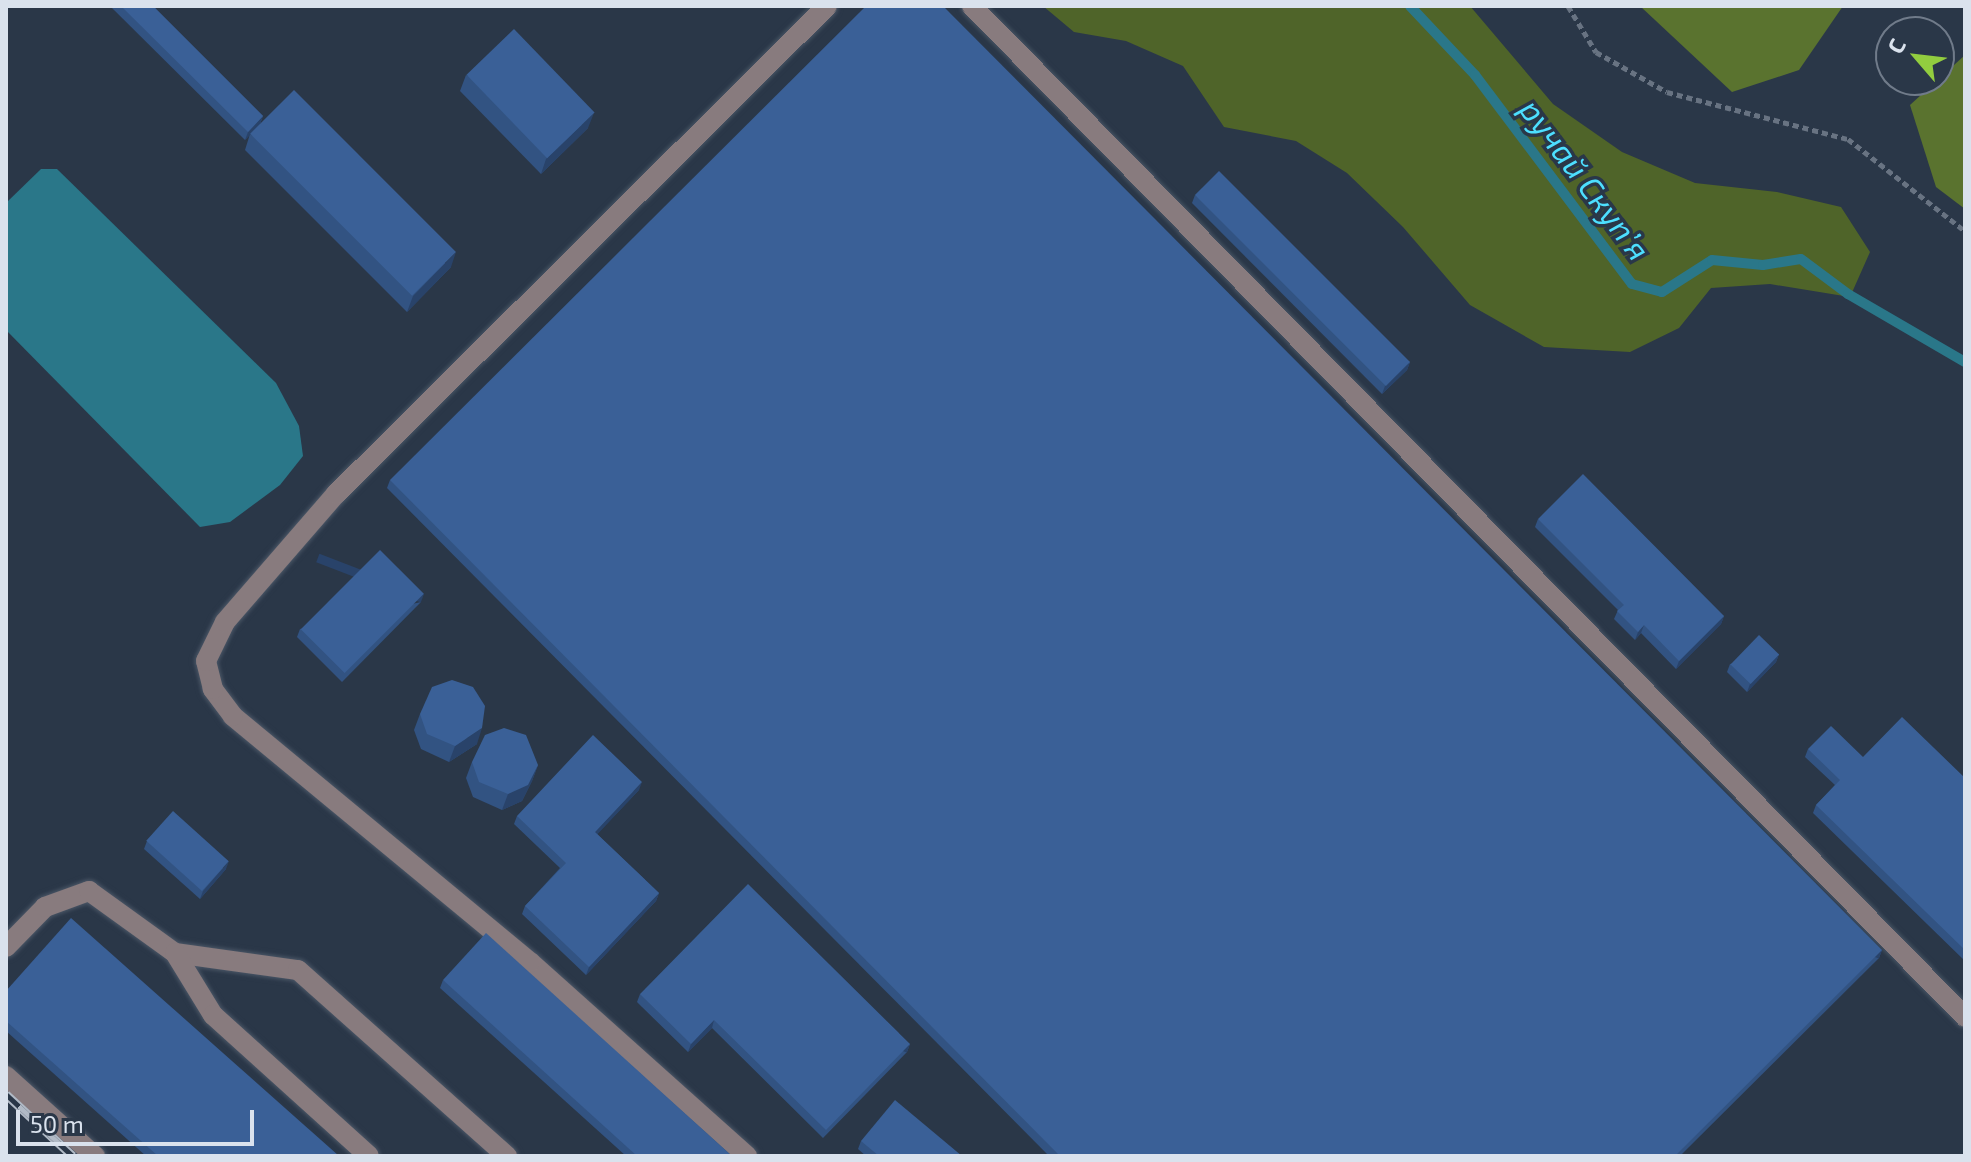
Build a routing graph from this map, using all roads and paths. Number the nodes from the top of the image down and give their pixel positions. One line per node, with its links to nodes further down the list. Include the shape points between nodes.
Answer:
1 (827, 6): 12 (lane, via 336,494 225,622 206,661 213,689 233,716 530,962)
2 (972, 6): 7 (lane)
3 (1568, 6): 4 (path, via 1596,52 1608,59 1667,92 1848,139)
4 (1965, 231)
5 (6, 947): 6 (lane, via 45,907 89,891)
6 (175, 953): 10 (lane, via 213,1015); 11 (lane, via 298,970)
7 (1965, 1017)
8 (6, 1076): 9 (lane)
9 (95, 1156)
10 (369, 1156)
11 (507, 1156)
12 (747, 1156)

